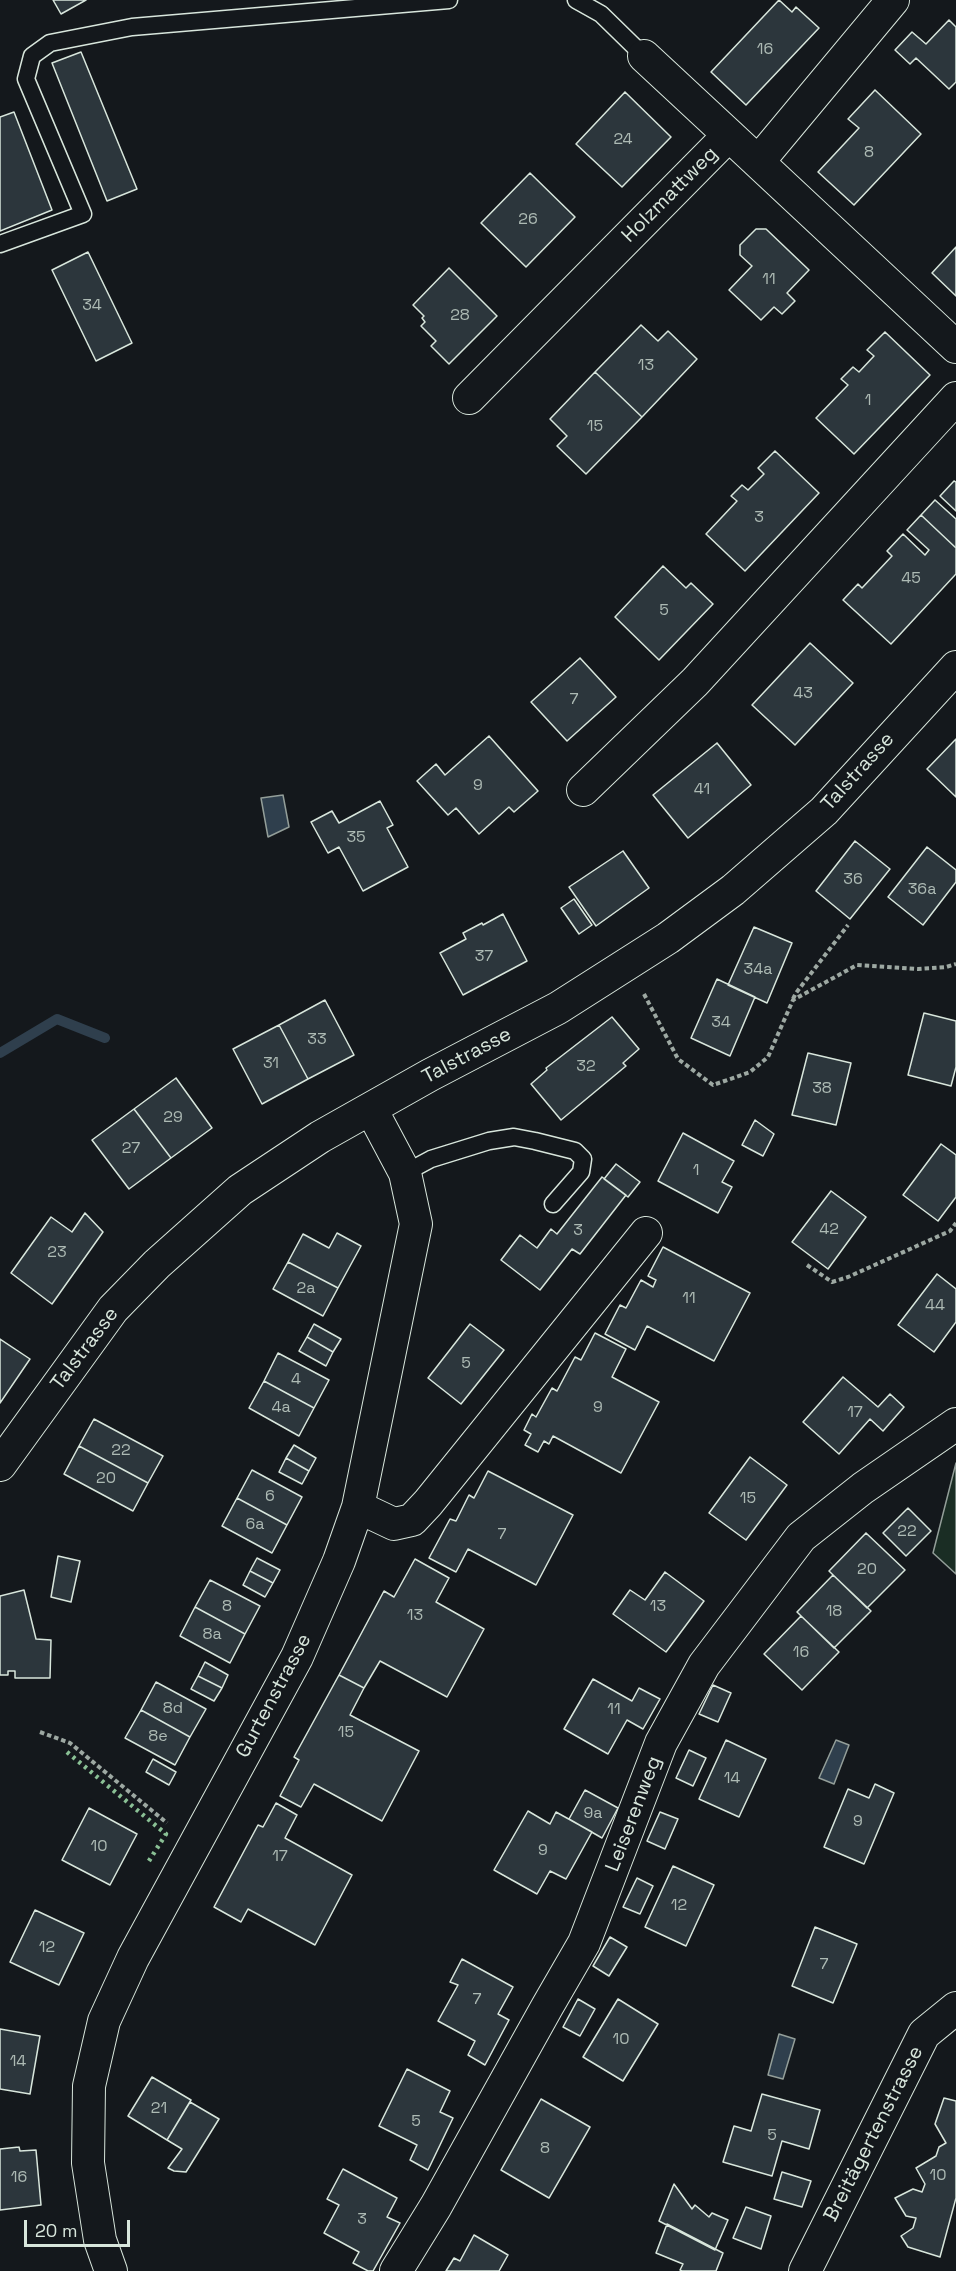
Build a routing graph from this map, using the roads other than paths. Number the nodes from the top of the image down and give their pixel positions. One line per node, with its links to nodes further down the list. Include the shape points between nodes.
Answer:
1 (449, 0): 7 (lane, via 132,27 50,43 32,56 26,79 83,214)
2 (576, 0): 4 (lane, via 601,14)
3 (893, 0): 6 (street)
4 (644, 56): 5 (street)
5 (729, 135): 6 (street, Holzmattweg); 9 (street, Holzmattweg)
6 (758, 162): 8 (street, Holzmattweg)
7 (0, 244)
8 (956, 347)
9 (469, 398)
10 (956, 398): 12 (street, via 695,682)
11 (956, 667): 13 (street, Talstrasse, via 824,811 733,890 668,938 558,1008)
12 (583, 790)
13 (371, 1109): 14 (street, Gurtenstrasse); 18 (street, Talstrasse, via 320,1137 240,1190 157,1264 113,1309)
14 (405, 1173): 15 (lane, via 431,1159 489,1141 514,1137 535,1141 575,1151 583,1159 581,1172); 19 (street, Gurtenstrasse, via 416,1224)
15 (553, 1204)
16 (646, 1233): 19 (street, via 412,1520 394,1524)
17 (956, 1424): 22 (street, Leiserenweg, via 863,1488 801,1537 704,1665 661,1743 584,1943)
18 (0, 1465)
19 (358, 1507): 21 (street, Gurtenstrasse, via 297,1657 133,1958 104,2021 89,2086 88,2163 100,2240)
20 (956, 2008): 23 (street, Breitägertenstrasse, via 924,2034)
21 (111, 2271)
22 (396, 2271)
23 (805, 2271)

